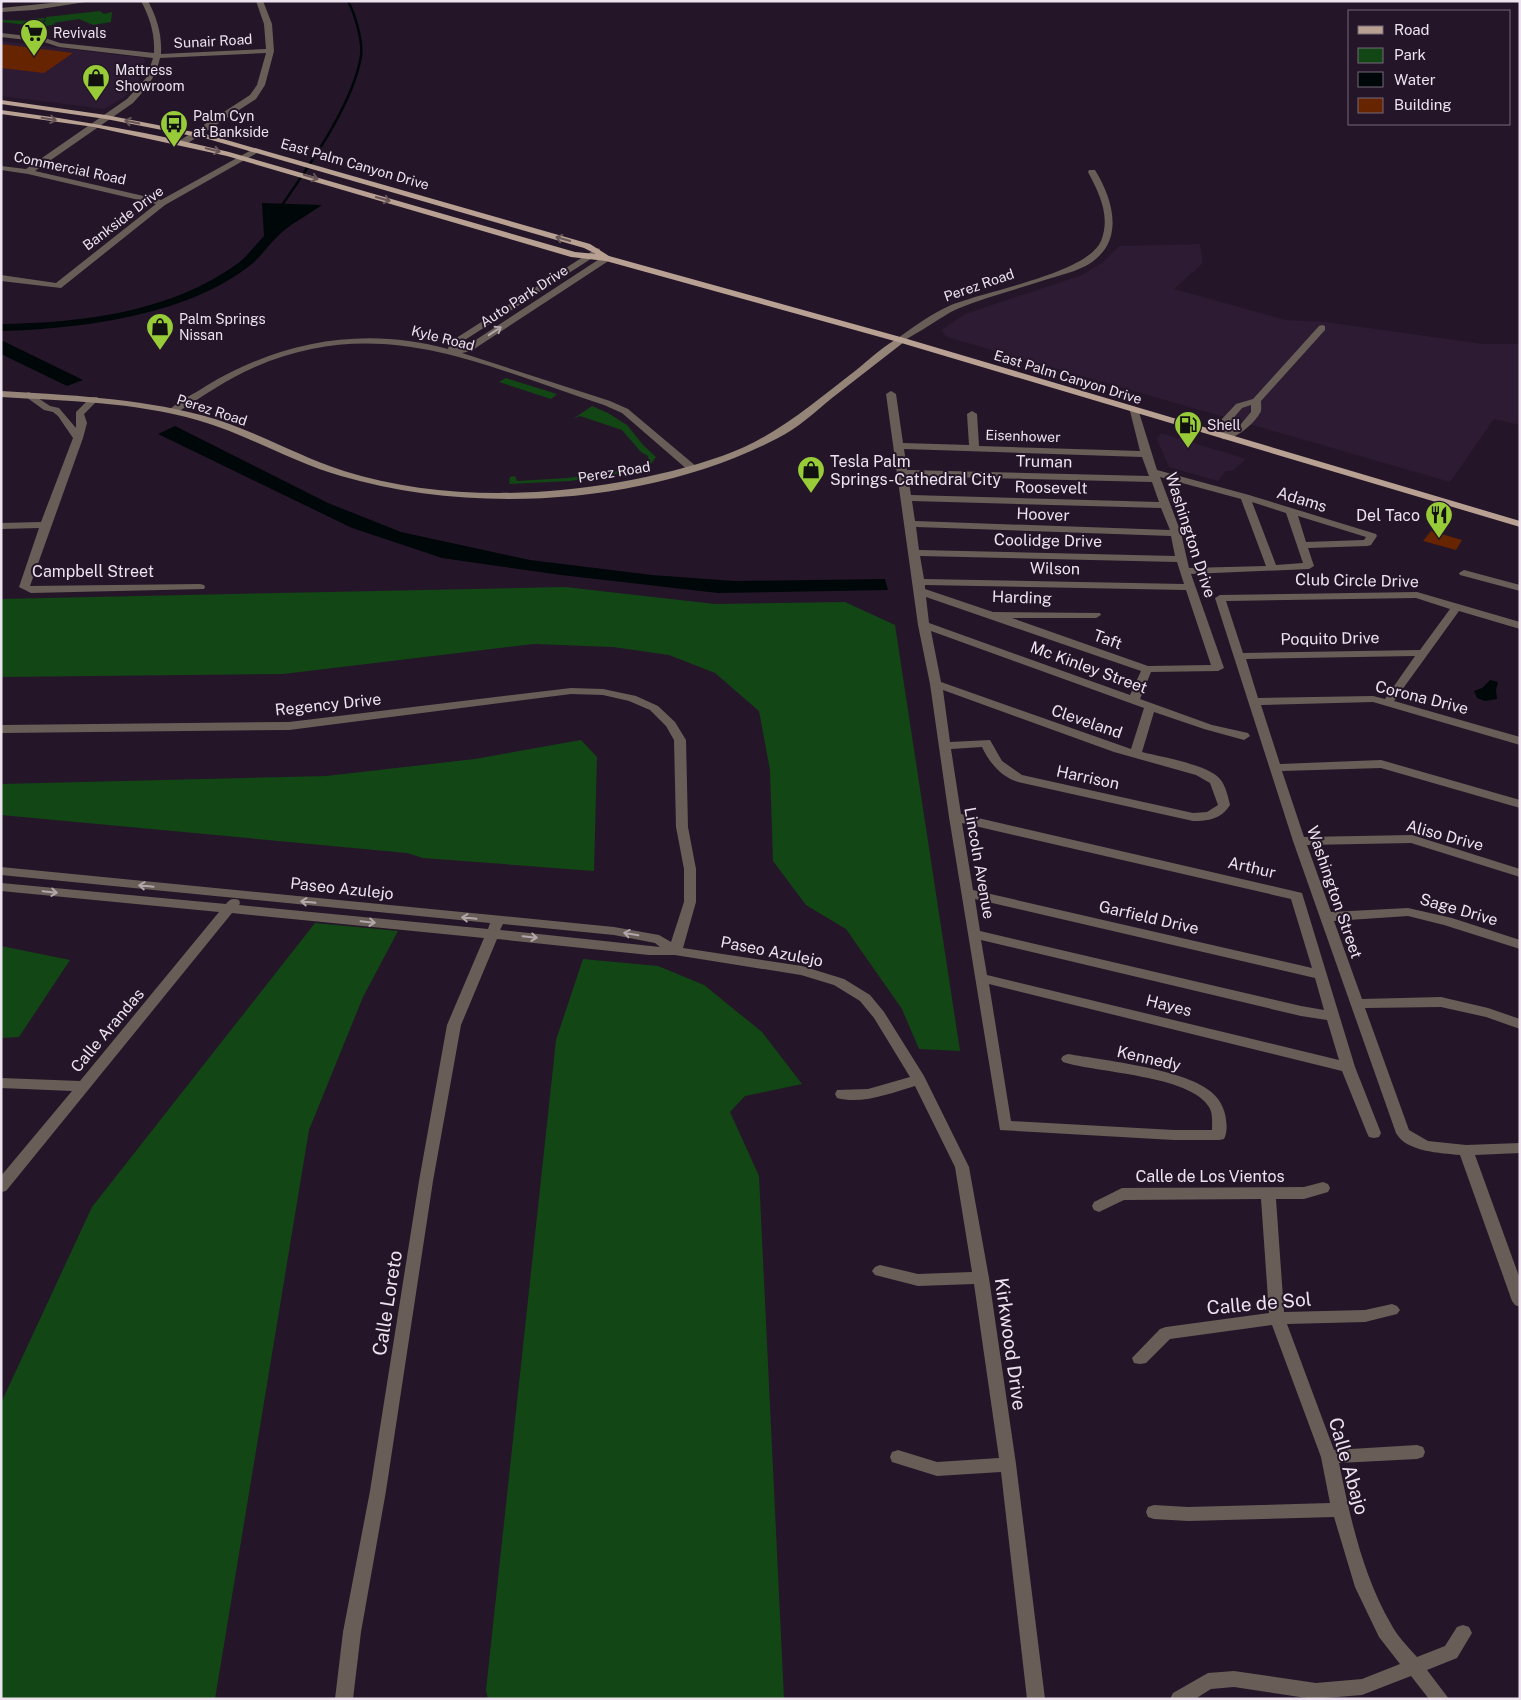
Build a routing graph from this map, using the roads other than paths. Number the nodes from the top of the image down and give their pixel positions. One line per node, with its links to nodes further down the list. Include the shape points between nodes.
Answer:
1 (89, 1): 4 (street)
2 (144, 1): 7 (street, via 159,35)
3 (259, 1): 6 (street, via 268,24)
4 (1, 10)
5 (1, 35): 7 (street, Sunair Road)
6 (270, 51): 7 (street, Sunair Road); 12 (street, via 263,80 253,97)
7 (157, 56): 10 (street, via 145,87)
8 (1, 102): 10 (main road, East Palm Canyon Drive)
9 (1, 112): 11 (main road, East Palm Canyon Drive, one-way to 11)
10 (106, 118): 11 (street); 12 (main road, East Palm Canyon Drive, one-way to 10)
11 (94, 126): 13 (main road, East Palm Canyon Drive); 17 (street)
12 (197, 135): 13 (street); 14 (main road, East Palm Canyon Drive)
13 (182, 143): 15 (main road, East Palm Canyon Drive, one-way to 15)
14 (258, 150): 15 (street, Bankside Drive); 20 (main road, East Palm Canyon Drive, one-way to 14)
15 (244, 158): 19 (street, Bankside Drive); 21 (main road, East Palm Canyon Drive, one-way to 21, via 574,255)
16 (1, 168): 17 (street, Commercial Road)
17 (28, 172): 19 (street, Commercial Road)
18 (1092, 172): 25 (street, Perez Road, via 1105,196 1109,219 1105,241 1094,256 1072,269 954,307)
19 (162, 202): 23 (street, Bankside Drive, via 58,286)
20 (597, 250): 21 (street, Auto Park Drive); 22 (main road, East Palm Canyon Drive)
21 (588, 256): 22 (main road, East Palm Canyon Drive); 26 (street, Auto Park Drive, via 453,344)
22 (607, 258): 25 (main road, East Palm Canyon Drive); 26 (street, Auto Park Drive, one-way to 22, via 468,349)
23 (1, 278)
24 (1322, 328): 31 (street)
25 (901, 340): 33 (main road, East Palm Canyon Drive); 40 (main road, Perez Road, via 776,436)
26 (452, 352): 32 (street, Kyle Road, via 403,342 323,343 262,360); 40 (street, Kyle Road, via 607,403 625,412)
27 (1, 394): 29 (main road, Perez Road)
28 (891, 394): 37 (street, Lincoln Avenue)
29 (28, 395): 30 (main road, Perez Road); 36 (street, via 61,414)
30 (94, 400): 32 (main road, Perez Road); 36 (street, Campbell Street, via 78,414 82,424)
31 (1256, 402): 35 (street, via 1256,412 1244,426); 35 (street, via 1239,406 1225,421)
32 (173, 411): 40 (main road, Perez Road, via 230,428 345,475 431,491 487,495 566,492 610,488)
33 (1135, 411): 35 (main road, East Palm Canyon Drive); 39 (street, Washington Drive)
34 (972, 414): 38 (street)
35 (1225, 437): 48 (main road, East Palm Canyon Drive)
36 (78, 438): 49 (street, Campbell Street)
37 (898, 446): 38 (street, Eisenhower); 41 (street, Lincoln Avenue)
38 (974, 448): 39 (street, Eisenhower)
39 (1146, 454): 42 (street, Washington Drive)
40 (693, 469)
41 (902, 473): 42 (street, Truman); 44 (street, Lincoln Avenue)
42 (1155, 476): 43 (street, Adams); 45 (street, Washington Drive)
43 (1245, 497): 46 (street, Adams); 55 (street)
44 (905, 498): 45 (street, Roosevelt); 47 (street, Lincoln Avenue)
45 (1166, 505): 51 (street, Washington Drive)
46 (1291, 512): 52 (street); 52 (street, Adams, via 1372,536 1367,543)
47 (910, 524): 51 (street, Hoover); 53 (street, Lincoln Avenue)
48 (1520, 524)
49 (45, 525): 50 (street); 58 (street, Campbell Street, via 26,589)
50 (1, 526)
51 (1176, 533): 54 (street, Washington Drive)
52 (1303, 545): 55 (street, via 1310,566)
53 (914, 553): 54 (street, Coolidge Drive); 59 (street, Lincoln Avenue)
54 (1181, 559): 56 (street, Washington Drive)
55 (1272, 569): 56 (street)
56 (1186, 571): 60 (street, Washington Drive)
57 (1464, 573): 61 (street)
58 (200, 587)
59 (920, 587): 60 (street, Wilson); 64 (street, Harding); 66 (street, Lincoln Avenue)
60 (1191, 587): 70 (street, Washington Drive)
61 (1520, 588)
62 (1220, 598): 63 (street, Club Circle Drive, via 1417,595); 69 (street, Washington Street)
63 (1457, 607): 67 (street, Club Circle Drive); 68 (street)
64 (992, 615): 65 (street, Harding); 71 (street, Taft)
65 (1096, 615)
66 (924, 626): 72 (street, Lincoln Avenue); 73 (street, Mc Kinley Street)
67 (1520, 626)
68 (1423, 653): 69 (street, Poquito Drive); 75 (street)
69 (1238, 656): 74 (street, Washington Street)
70 (1218, 668): 71 (street, Taft)
71 (1146, 669): 73 (street)
72 (936, 684): 80 (street, Lincoln Avenue); 81 (street, Cleveland)
73 (1134, 699): 76 (street, Mc Kinley Street)
74 (1255, 702): 75 (street, Corona Drive, via 1373,699); 82 (street, Washington Street)
75 (1388, 702): 79 (street, Corona Drive)
76 (1150, 707): 78 (street, Mc Kinley Street); 81 (street)
77 (1, 729): 97 (street, Regency Drive, via 289,726 571,691 603,692 632,698 654,708 680,740 682,827 690,869 690,902)
78 (1244, 736)
79 (1520, 741)
80 (945, 746): 83 (street, Harrison, via 986,743 991,757 1003,770 1018,778 1193,817 1219,813 1224,805); 85 (street, Lincoln Avenue)
81 (1135, 754): 83 (street, Cleveland, via 1200,772 1214,781)
82 (1275, 768): 84 (street, via 1381,764); 86 (street, Washington Street)
83 (1221, 793)
84 (1520, 804)
85 (955, 817): 90 (street, Lincoln Avenue); 98 (street, Arthur, via 1297,896)
86 (1300, 841): 88 (street, Aliso Drive, via 1412,839); 93 (street, Washington Street)
87 (1, 871): 91 (street, Paseo Azulejo, one-way to 87)
88 (1520, 873)
89 (1, 886): 92 (street, Paseo Azulejo, one-way to 92)
90 (968, 893): 95 (street, Lincoln Avenue); 98 (street, Garfield Drive)
91 (241, 896): 92 (street, Calle Arandas); 94 (street, Paseo Azulejo, one-way to 91)
92 (230, 908): 94 (street, Paseo Azulejo, one-way to 94); 108 (street, Calle Arandas)
93 (1327, 917): 96 (street, Sage Drive, via 1408,912); 100 (street, Washington Street)
94 (495, 927): 97 (street, Paseo Azulejo, via 649,952); 132 (street, Calle Loreto, via 454,1025 446,1065 378,1491 352,1632)
95 (975, 934): 99 (street, Lincoln Avenue); 102 (street)
96 (1520, 945)
97 (675, 951): 101 (street, Paseo Azulejo, via 802,971 839,982 865,998)
98 (1321, 974): 102 (street, Arthur)
99 (982, 978): 105 (street, Hayes); 111 (street, Lincoln Avenue, via 1006,1126 1174,1136)
100 (1357, 1004): 103 (street, via 1440,1002); 113 (street, Washington Street, via 1403,1133 1426,1146)
101 (880, 1015): 106 (street, Kirkwood Drive)
102 (1334, 1016): 105 (street, Arthur)
103 (1520, 1024)
104 (1068, 1059): 111 (street, Kennedy, via 1160,1076 1195,1088 1213,1100 1220,1120)
105 (1348, 1067): 110 (street, Arthur)
106 (919, 1080): 109 (street, via 868,1094); 119 (street, Kirkwood Drive, via 962,1167)
107 (1, 1083): 108 (street)
108 (82, 1086): 114 (street, Calle Arandas)
109 (842, 1094)
110 (1374, 1133)
111 (1219, 1135)
112 (1520, 1148): 113 (street)
113 (1466, 1150): 120 (street)
114 (1, 1188)
115 (1323, 1188): 116 (street, Calle de Los Vientos, via 1304,1193)
116 (1268, 1194): 117 (street, Calle de Los Vientos, via 1122,1194); 122 (street, Calle Abajo)
117 (1099, 1206)
118 (880, 1271): 119 (street, via 918,1280)
119 (981, 1278): 127 (street, Kirkwood Drive)
120 (1520, 1301)
121 (1392, 1310): 122 (street, Calle de Sol, via 1365,1316)
122 (1277, 1318): 123 (street, Calle de Sol, via 1166,1333); 126 (street, Calle Abajo)
123 (1140, 1358)
124 (1417, 1452): 126 (street)
125 (898, 1457): 127 (street, via 937,1469)
126 (1330, 1457): 128 (street, Calle Abajo)
127 (1008, 1464): 133 (street, Kirkwood Drive)
128 (1340, 1510): 129 (street); 131 (street, Calle Abajo, via 1364,1586 1385,1631)
129 (1154, 1512)
130 (1464, 1633): 131 (street, via 1451,1652)
131 (1415, 1668): 134 (street, via 1362,1687 1316,1691 1234,1679 1208,1681); 135 (street, Calle Abajo)
132 (344, 1699)
133 (1036, 1699)
134 (1179, 1699)
135 (1440, 1699)

